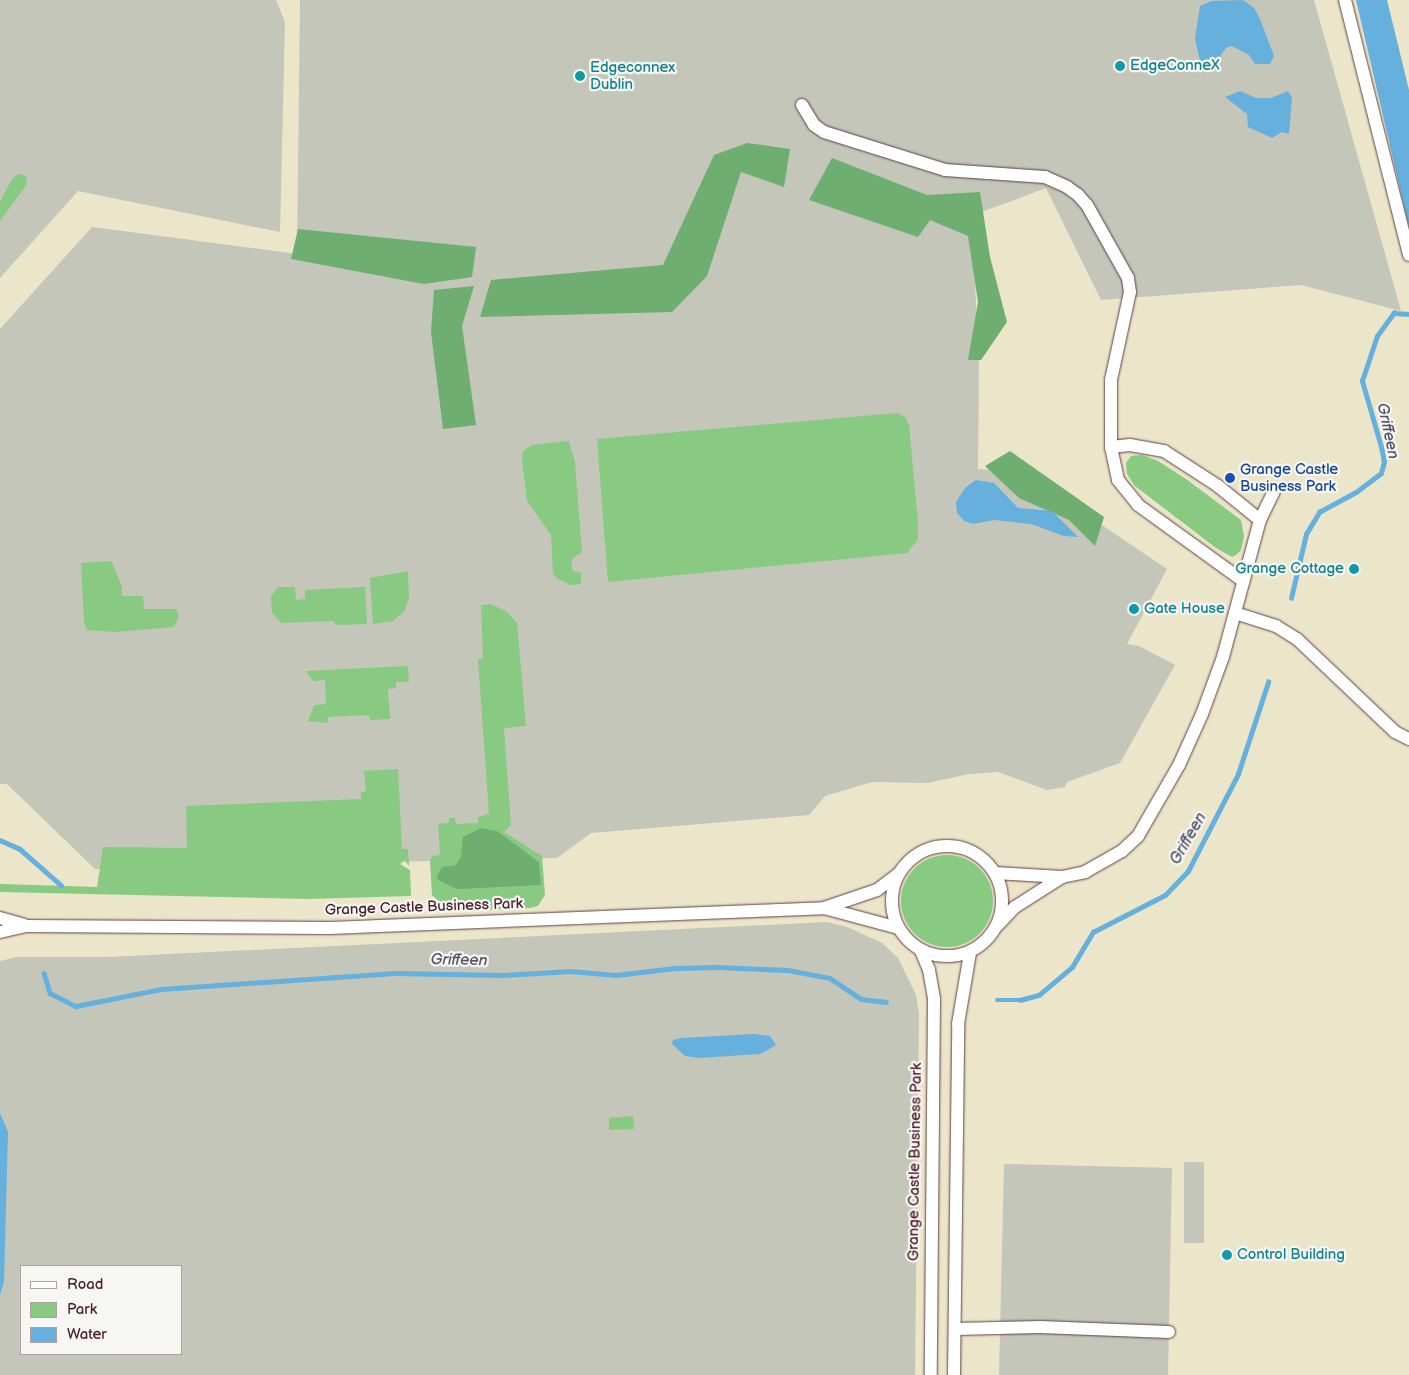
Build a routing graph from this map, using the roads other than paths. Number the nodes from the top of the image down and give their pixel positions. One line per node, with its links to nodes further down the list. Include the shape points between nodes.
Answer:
1 (1345, 0): 3 (street)
2 (802, 105): 4 (street, via 814,125 824,132 945,170 1045,177 1068,186 1087,205 1128,278 1130,292 1113,366)
3 (1409, 255)
4 (1111, 447): 6 (street, via 1130,445 1164,451 1194,469); 7 (street, via 1118,480 1130,496)
5 (1274, 491): 6 (street)
6 (1260, 520): 7 (street)
7 (1243, 582): 8 (street)
8 (1235, 613): 9 (street, via 1276,626 1297,639 1395,732); 12 (street, via 1202,714 1179,765 1138,836 1101,865)
9 (1409, 739)
10 (994, 872): 11 (street, via 984,860 954,846 922,851); 12 (street); 15 (street, via 1001,890 1002,908)
11 (898, 874): 13 (street, Grange Castle Business Park, via 877,890); 17 (street, via 891,906)
12 (1062, 877): 15 (street, via 1015,907)
13 (824, 908): 16 (street, Grange Castle Business Park, via 330,928); 17 (street, Grange Castle Business Park)
14 (0, 918): 16 (street, Grange Castle Business Park)
15 (997, 925): 20 (street, via 987,940)
16 (26, 926): 18 (street, Grange Castle Business Park)
17 (898, 928): 19 (street)
18 (0, 932)
19 (921, 951): 20 (street, via 950,957); 23 (street, Grange Castle Business Park, via 929,970 934,998)
20 (970, 953): 21 (street, via 958,1024)
21 (955, 1329): 22 (street, via 1040,1327); 24 (street)
22 (1169, 1332)
23 (931, 1375)
24 (954, 1375)

